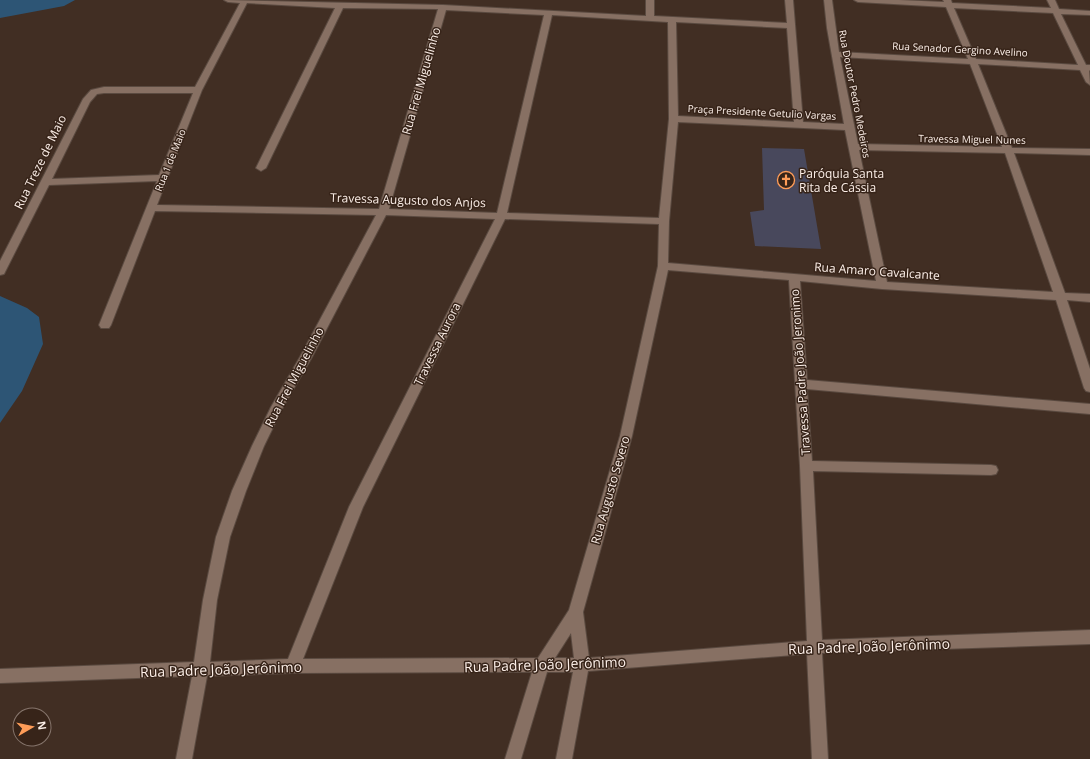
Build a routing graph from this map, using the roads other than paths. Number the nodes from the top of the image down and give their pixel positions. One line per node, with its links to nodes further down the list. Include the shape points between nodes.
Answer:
1 (228, 0): 2 (street)
2 (245, 0): 10 (street); 22 (street, Rua 1 de Maio)
3 (650, 0): 15 (street)
4 (789, 0): 17 (street)
5 (828, 0): 18 (street, Rua Doutor Pedro Medeiros)
6 (858, 0): 8 (street)
7 (1051, 0): 12 (street)
8 (948, 2): 12 (street); 19 (street)
9 (426, 3): 10 (street); 11 (street)
10 (340, 5): 29 (street)
11 (443, 7): 13 (street); 33 (street, Rua Frei Miguelinho)
12 (1056, 11): 14 (street); 20 (street)
13 (549, 12): 15 (street); 34 (street, Travessa Aurora)
14 (1090, 13)
15 (650, 17): 16 (street)
16 (672, 19): 17 (street); 23 (street, Praça Presidente Getulio Vargas)
17 (792, 26): 24 (street)
18 (836, 54): 19 (street, Rua Senador Gergino Avelino); 25 (street, Rua Doutor Pedro Medeiros)
19 (972, 61): 20 (street, Rua Senador Gergino Avelino); 27 (street)
20 (1086, 68): 21 (street)
21 (1090, 82)
22 (198, 90): 30 (street, Rua 1 de Maio); 31 (street, Rua Treze de Maio, via 99,91 90,94)
23 (674, 119): 24 (street, Praça Presidente Getulio Vargas); 35 (street, Praça Presidente Getulio Vargas)
24 (799, 124): 25 (street, Praça Presidente Getulio Vargas)
25 (849, 128): 26 (street, Rua Doutor Pedro Medeiros)
26 (854, 147): 27 (street, Travessa Miguel Nunes); 39 (street, Rua Doutor Pedro Medeiros)
27 (1009, 151): 28 (street, Travessa Miguel Nunes); 40 (street)
28 (1090, 152)
29 (261, 168)
30 (163, 178): 31 (street); 32 (street, Rua 1 de Maio)
31 (45, 182): 37 (street, Rua Treze de Maio)
32 (151, 208): 33 (street, Travessa Augusto dos Anjos); 42 (street, Rua 1 de Maio)
33 (382, 212): 34 (street, Travessa Augusto dos Anjos); 54 (street, Rua Frei Miguelinho, via 277,407 239,491 223,537 210,600)
34 (501, 216): 35 (street, Travessa Augusto dos Anjos); 52 (street, Travessa Aurora, via 356,507)
35 (664, 221): 36 (street, Rua Augusto Severo)
36 (663, 266): 38 (street, Rua Amaro Cavalcante); 48 (street, Rua Augusto Severo, via 626,436)
37 (0, 272)
38 (794, 278): 39 (street, Rua Amaro Cavalcante); 43 (street, Travessa Padre João Jeronimo)
39 (882, 285): 40 (street, Rua Amaro Cavalcante)
40 (1061, 296): 41 (street, Rua Amaro Cavalcante); 44 (street)
41 (1090, 298)
42 (105, 324)
43 (801, 384): 45 (street); 46 (street, Travessa Padre João Jeronimo)
44 (1090, 388)
45 (1090, 410)
46 (806, 466): 47 (street); 50 (street, Travessa Padre João Jeronimo)
47 (991, 470)
48 (576, 612): 51 (street, Rua Augusto Severo); 53 (street)
49 (1090, 637): 50 (street, Rua Padre João Jerônimo)
50 (813, 647): 51 (street, Rua Padre João Jerônimo); 59 (street, Travessa Padre João Jeronimo)
51 (582, 665): 53 (street, Rua Padre João Jerônimo); 58 (street, Rua Augusto Severo)
52 (293, 666): 53 (street, Rua Padre João Jerônimo); 54 (street, Rua Padre João Jerônimo)
53 (541, 666): 57 (street)
54 (201, 669): 55 (street, Rua Padre João Jerônimo); 56 (street, Rua Frei Miguelinho)
55 (0, 676)
56 (184, 759)
57 (513, 759)
58 (564, 759)
59 (820, 759)

